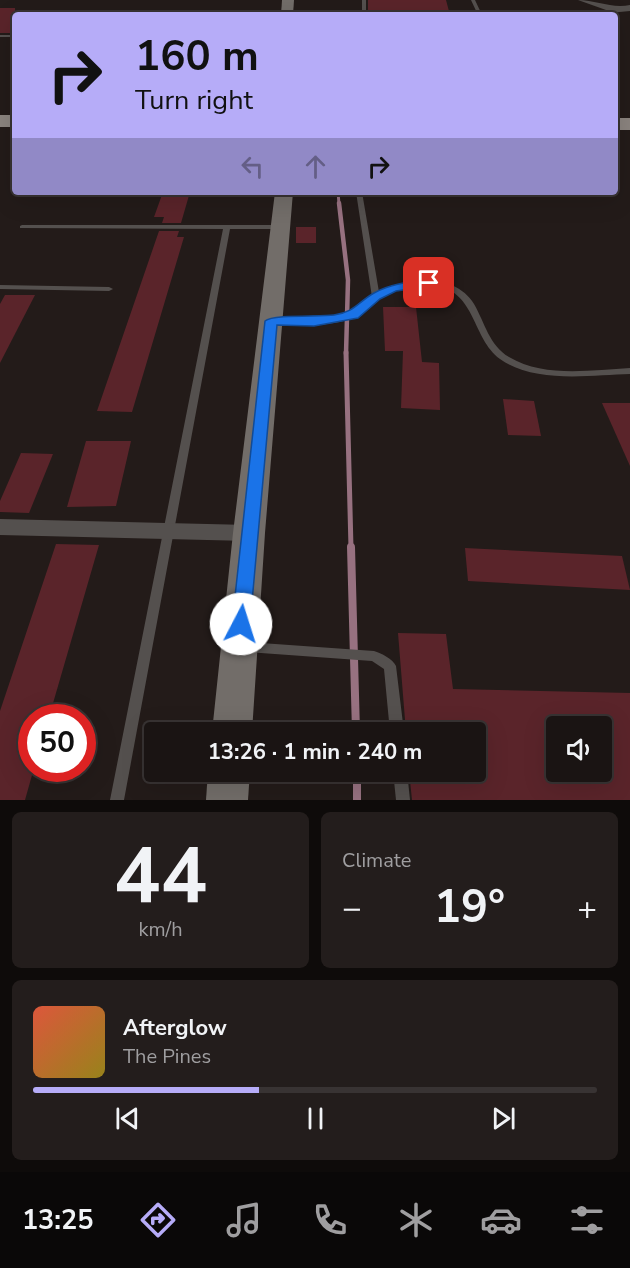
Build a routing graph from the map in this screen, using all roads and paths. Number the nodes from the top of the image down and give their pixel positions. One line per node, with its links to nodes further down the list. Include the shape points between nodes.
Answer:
1 (582, 0): 3 (street)
2 (630, 8): 3 (street)
3 (615, 10): 4 (street)
4 (606, 12)
5 (285, 195): 9 (main road)
6 (359, 195): 12 (lane)
7 (22, 227): 8 (lane)
8 (227, 227): 9 (lane); 16 (lane)
9 (281, 227): 13 (main road)
10 (0, 287): 11 (lane)
11 (109, 289)
12 (376, 297): 13 (lane, via 353,316 314,322); 14 (lane, via 409,284 444,285 466,297 490,345 507,360 543,371)
13 (272, 321): 17 (main road)
14 (630, 371)
15 (0, 527): 16 (street)
16 (168, 531): 17 (street); 23 (lane)
17 (249, 533): 18 (main road)
18 (240, 647): 19 (main road); 20 (lane, via 374,656 390,666)
19 (233, 722)
20 (396, 722)
21 (228, 782): 24 (main road)
22 (401, 782): 25 (lane)
23 (117, 800)
24 (227, 800)
25 (403, 800)

